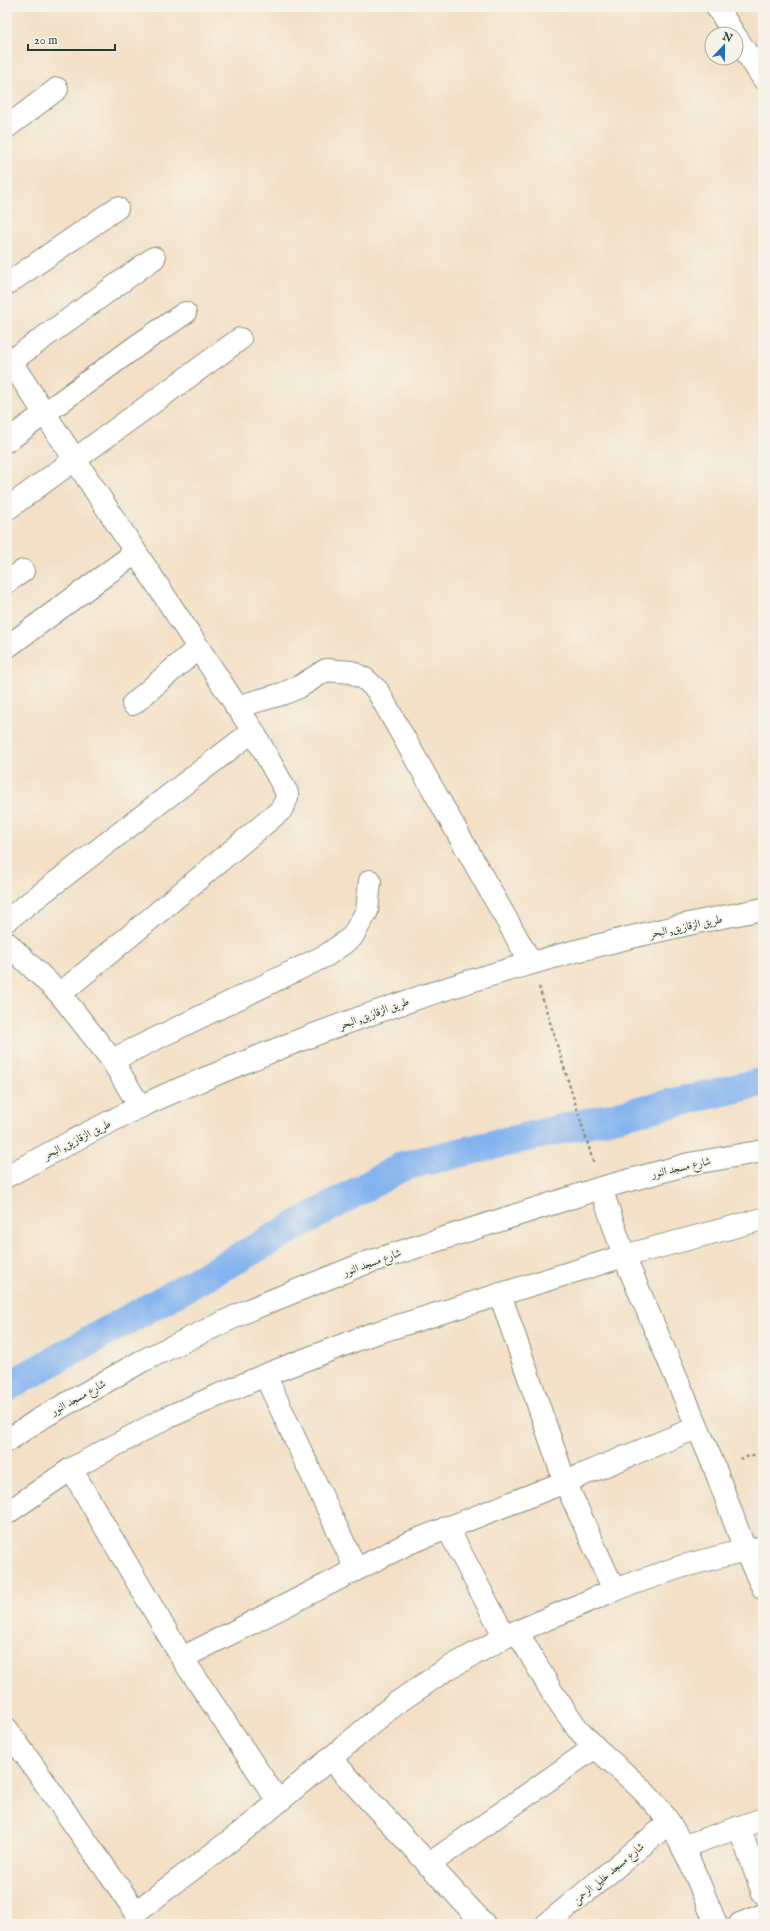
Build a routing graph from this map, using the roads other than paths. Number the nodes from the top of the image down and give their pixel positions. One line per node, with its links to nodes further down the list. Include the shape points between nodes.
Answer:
1 (717, 7): 2 (street)
2 (729, 26)
3 (744, 49): 4 (street)
4 (763, 78)
5 (57, 89): 6 (street)
6 (7, 127)
7 (117, 208): 9 (street)
8 (154, 258): 12 (street)
9 (7, 284)
10 (185, 313): 13 (street)
11 (240, 339): 15 (street)
12 (8, 361): 13 (street)
13 (45, 414): 14 (street); 15 (street)
14 (7, 441)
15 (74, 459): 16 (street); 17 (street)
16 (7, 509)
17 (135, 553): 18 (street); 19 (street)
18 (7, 647)
19 (198, 648): 20 (street); 21 (street)
20 (133, 704)
21 (236, 707): 22 (street); 27 (street, via 282,694 326,670 351,672 365,679 377,690)
22 (252, 732): 25 (street); 28 (street, via 285,787 287,798 281,810)
23 (370, 881): 29 (street, via 367,911 352,937 327,955)
24 (763, 909): 27 (street, طريق الزقازيق, البحر)
25 (7, 920)
26 (7, 943): 28 (street)
27 (531, 963): 30 (street, طريق الزقازيق, البحر, via 407,1001 279,1047)
28 (60, 994): 29 (street)
29 (112, 1060): 30 (street)
30 (140, 1107): 32 (street, طريق الزقازيق, البحر)
31 (763, 1151): 33 (street, شارع مسجد النور, via 689,1164)
32 (7, 1176)
33 (601, 1188): 35 (street); 39 (street, شارع مسجد النور, via 363,1264 251,1309 142,1361 38,1420)
34 (763, 1219): 35 (street)
35 (624, 1256): 36 (street); 38 (street)
36 (500, 1294): 37 (street, via 369,1336); 41 (street)
37 (265, 1375): 40 (street, via 166,1418); 45 (street)
38 (696, 1428): 41 (street); 44 (street)
39 (7, 1441)
40 (71, 1469): 42 (street); 49 (street)
41 (566, 1482): 43 (street); 47 (street)
42 (7, 1513)
43 (447, 1527): 45 (street); 48 (street)
44 (754, 1549): 46 (street); 47 (street, via 680,1567)
45 (356, 1569): 49 (street)
46 (763, 1588)
47 (614, 1590): 48 (street)
48 (511, 1634): 51 (street, via 577,1728); 52 (street, via 447,1669 395,1704)
49 (182, 1658): 53 (street)
50 (7, 1729): 61 (street)
51 (595, 1747): 55 (street, via 627,1776); 58 (street)
52 (330, 1758): 53 (street); 58 (street)
53 (278, 1800): 61 (street)
54 (763, 1819): 56 (street)
55 (669, 1823): 57 (street); 63 (street, شارع مسجد خليل الرحمن)
56 (739, 1827): 57 (street); 59 (street)
57 (682, 1847): 64 (street)
58 (428, 1865): 62 (street)
59 (763, 1893)
60 (763, 1915): 65 (street)
61 (140, 1918)
62 (484, 1924)
63 (547, 1924)
64 (716, 1924)
65 (740, 1924)

